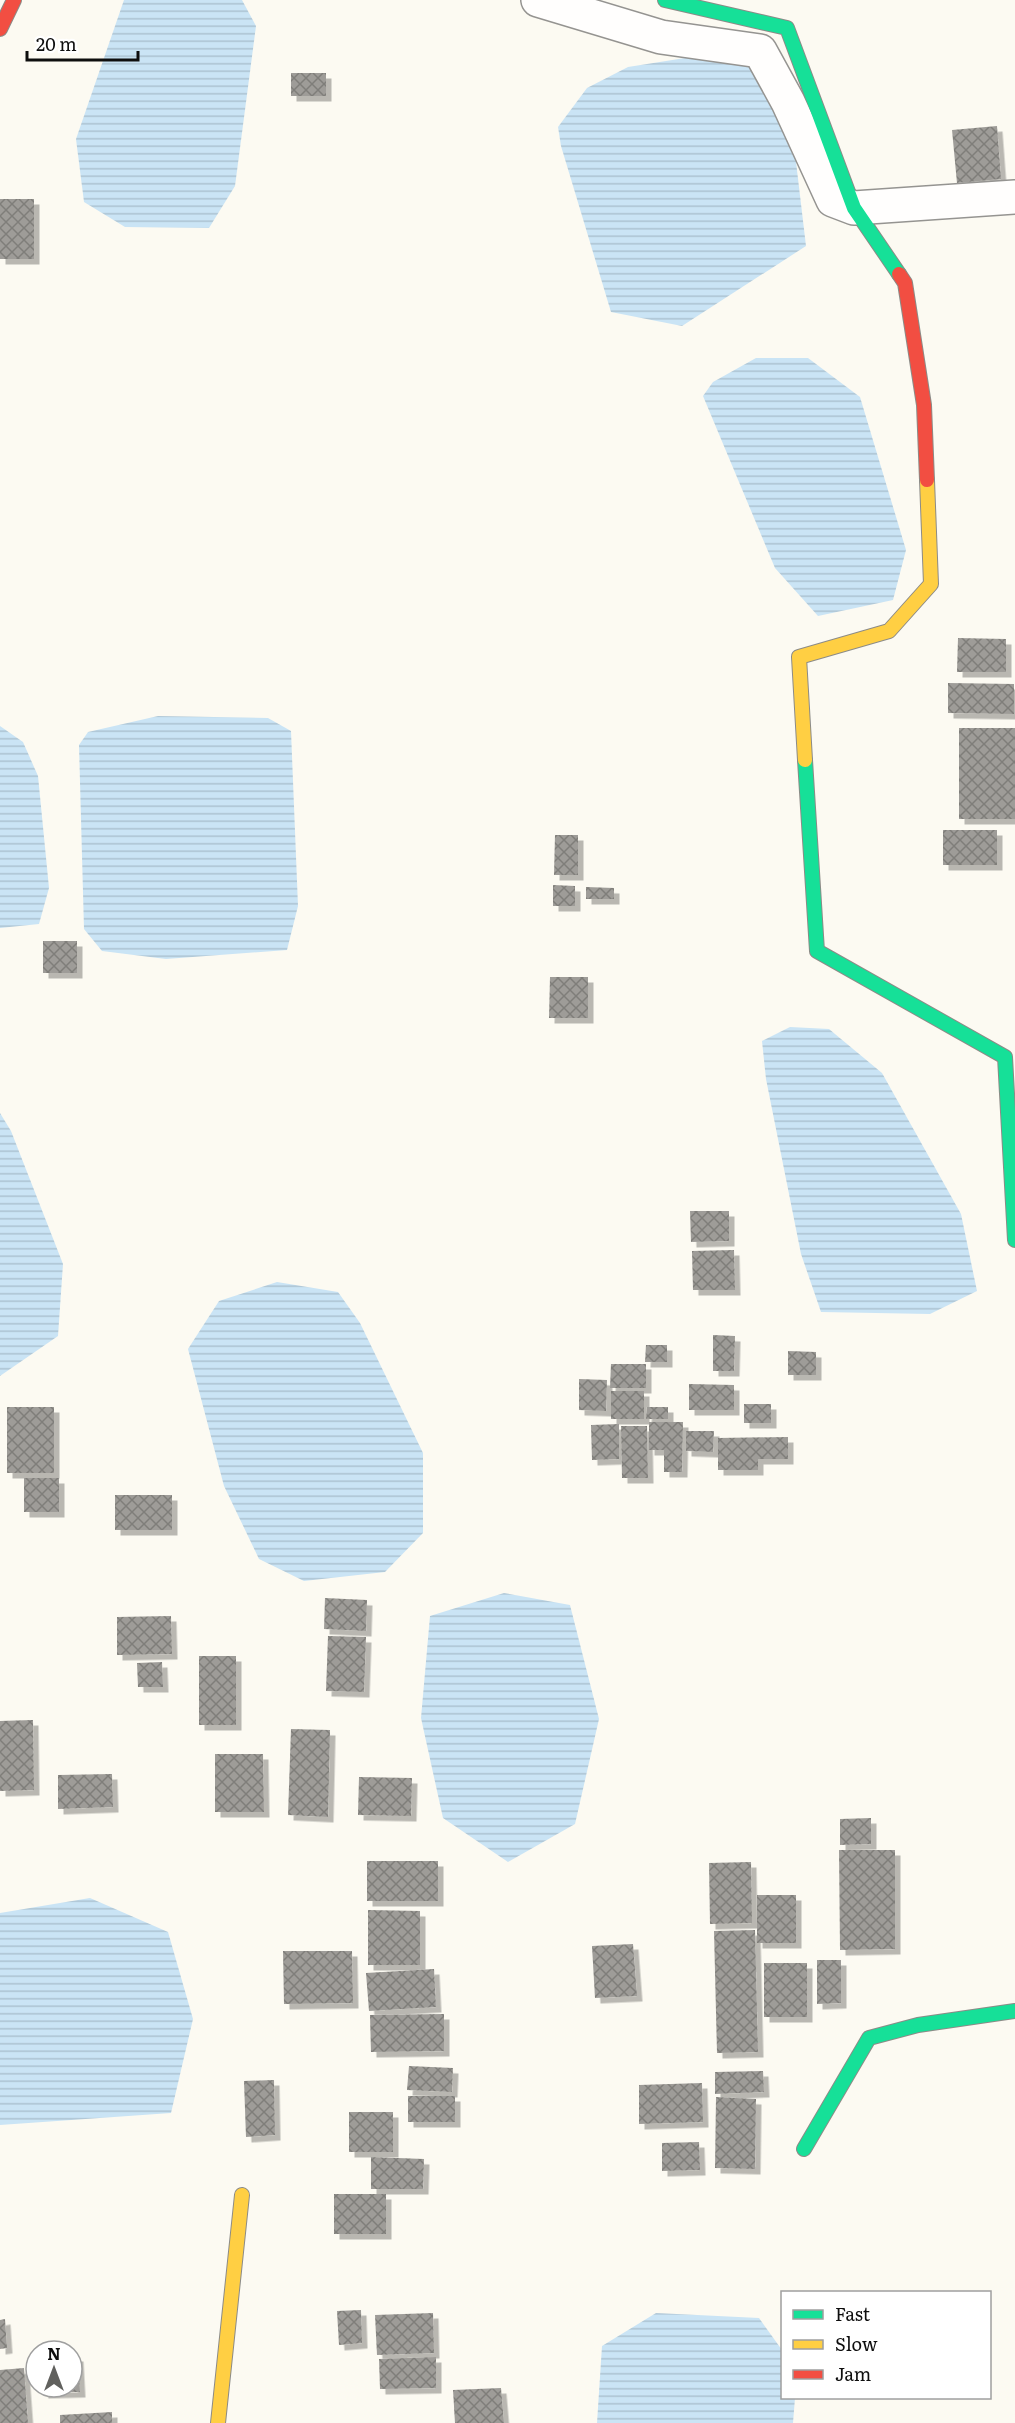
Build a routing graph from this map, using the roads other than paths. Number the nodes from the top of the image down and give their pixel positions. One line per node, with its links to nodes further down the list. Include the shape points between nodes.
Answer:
1 (14, 0): 4 (street)
2 (538, 0): 6 (street, via 661,37 760,51 833,200)
3 (665, 0): 6 (street, via 787,28)
4 (0, 29)
5 (1015, 197): 6 (street)
6 (854, 208): 7 (street, via 904,283 924,405 931,584 889,631 799,657 817,951 1005,1057)
7 (1015, 1240)
8 (1015, 2011): 9 (street, via 918,2025 869,2038)
9 (804, 2149)
10 (242, 2195): 11 (street)
11 (218, 2423)

